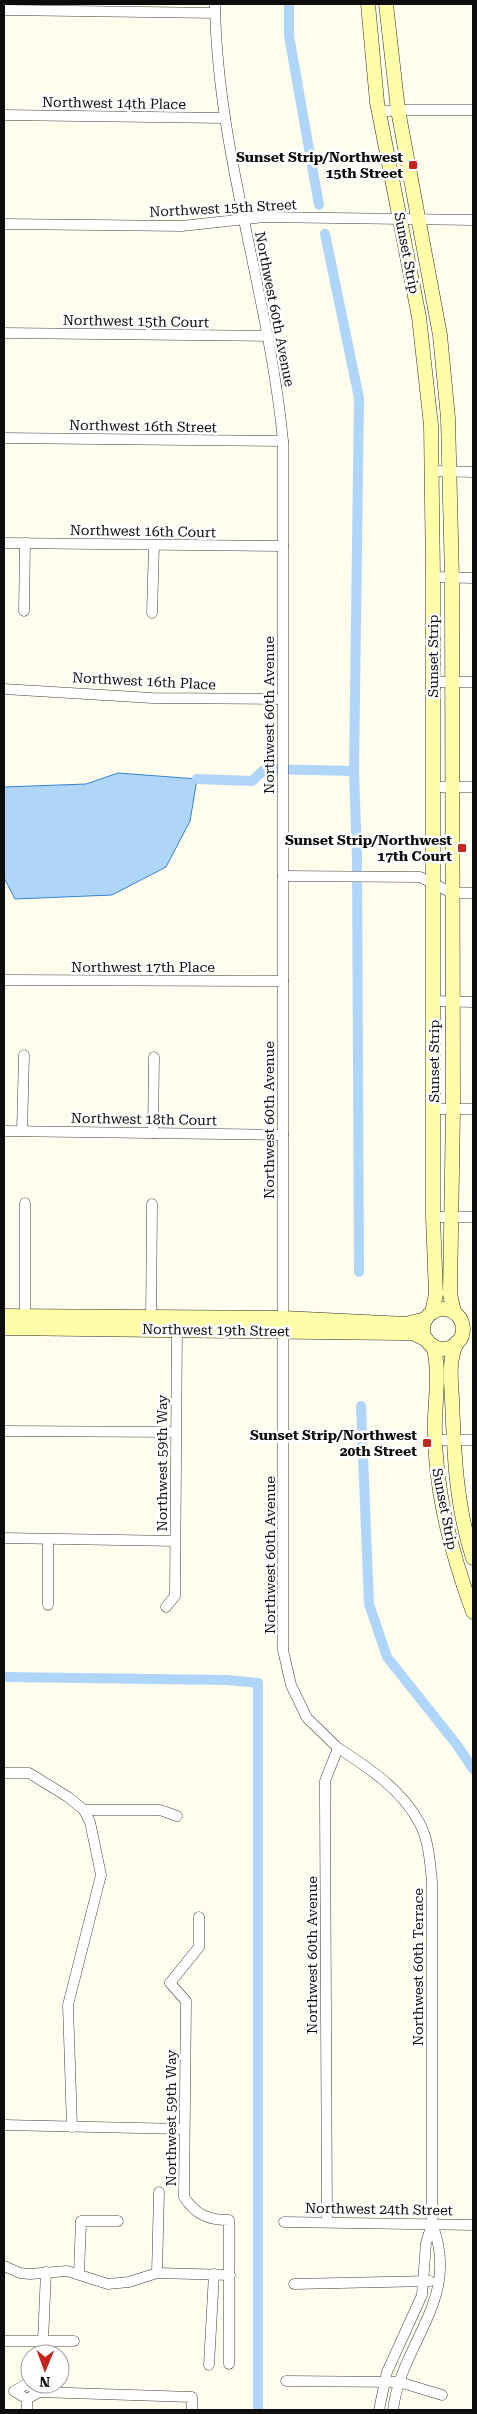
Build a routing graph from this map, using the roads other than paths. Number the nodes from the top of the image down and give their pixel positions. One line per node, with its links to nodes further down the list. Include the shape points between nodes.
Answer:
1 (368, 4): 7 (street, Sunset Strip)
2 (386, 4): 5 (street, Sunset Strip)
3 (215, 8): 4 (street); 9 (street, Northwest 60th Avenue)
4 (4, 10)
5 (398, 110): 6 (street); 7 (street); 12 (street, Sunset Strip)
6 (473, 110)
7 (378, 112): 11 (street, Sunset Strip)
8 (4, 115): 9 (street, Northwest 14th Place)
9 (225, 118): 10 (street, Northwest 60th Avenue)
10 (243, 218): 11 (street, Northwest 15th Street); 14 (street, Northwest 15th Street, via 182,226); 18 (street, Northwest 60th Avenue)
11 (400, 220): 12 (street, Northwest 15th Street); 16 (street, Sunset Strip)
12 (418, 220): 13 (street, Northwest 15th Street); 15 (street, Sunset Strip)
13 (473, 220)
14 (4, 224)
15 (433, 288): 16 (street); 22 (street, Sunset Strip, via 446,389)
16 (415, 292): 21 (street, Sunset Strip, via 427,378)
17 (4, 333): 18 (street, Northwest 15th Court)
18 (269, 336): 20 (street, Northwest 60th Avenue)
19 (4, 438): 20 (street, Northwest 16th Street)
20 (283, 441): 27 (street, Northwest 60th Avenue)
21 (433, 471): 22 (street); 28 (street, Sunset Strip)
22 (450, 472): 23 (street); 29 (street, Sunset Strip)
23 (473, 472)
24 (4, 543): 25 (street, Northwest 16th Court)
25 (25, 543): 26 (street, Northwest 16th Court); 31 (street)
26 (154, 545): 27 (street, Northwest 16th Court); 32 (street)
27 (283, 546): 37 (street, Northwest 60th Avenue)
28 (433, 577): 29 (street); 33 (street, Sunset Strip)
29 (452, 578): 30 (street); 34 (street, Sunset Strip)
30 (473, 578)
31 (24, 611)
32 (152, 613)
33 (434, 682): 34 (street); 38 (street, Sunset Strip)
34 (450, 682): 35 (street); 39 (street, Sunset Strip)
35 (473, 682)
36 (4, 689): 37 (street, Northwest 16th Place, via 124,697)
37 (282, 699): 41 (street, Northwest 60th Avenue)
38 (433, 787): 39 (street); 42 (street, Sunset Strip)
39 (451, 787): 40 (street); 43 (street, Sunset Strip)
40 (473, 788)
41 (283, 876): 42 (street, via 420,877); 46 (street, Northwest 60th Avenue)
42 (433, 883): 43 (street); 47 (street, Sunset Strip)
43 (452, 893): 44 (street); 48 (street, Sunset Strip)
44 (473, 894)
45 (4, 980): 46 (street, Northwest 17th Place)
46 (283, 982): 58 (street, Northwest 60th Avenue)
47 (434, 1001): 48 (street); 52 (street, Sunset Strip)
48 (452, 1002): 49 (street); 53 (street, Sunset Strip)
49 (473, 1002)
50 (24, 1055): 56 (street)
51 (154, 1057): 57 (street)
52 (434, 1109): 53 (street); 61 (street, Sunset Strip)
53 (453, 1109): 54 (street); 62 (street, Sunset Strip)
54 (473, 1109)
55 (4, 1130): 56 (street, Northwest 18th Court)
56 (22, 1131): 57 (street, Northwest 18th Court)
57 (153, 1133): 58 (street, Northwest 18th Court)
58 (283, 1135): 70 (street, Northwest 60th Avenue)
59 (25, 1204): 67 (street)
60 (152, 1204): 68 (street)
61 (433, 1217): 62 (street); 66 (street, Sunset Strip, via 436,1294)
62 (452, 1217): 63 (street); 64 (street, Sunset Strip, via 450,1294)
63 (473, 1217)
64 (457, 1315): 66 (street, via 445,1308); 71 (street); 74 (street, via 463,1326)
65 (4, 1316): 67 (street, Northwest 19th Street)
66 (429, 1316): 70 (street, Northwest 19th Street, via 406,1324); 75 (street, via 423,1331)
67 (25, 1322): 68 (street, Northwest 19th Street); 72 (street, Northwest 19th Street)
68 (151, 1322): 69 (street, Northwest 19th Street)
69 (177, 1323): 70 (street, Northwest 19th Street); 77 (street, Northwest 59th Way)
70 (284, 1324): 75 (street, Northwest 19th Street, via 413,1333); 88 (street, Northwest 60th Avenue, via 283,1650 291,1684 307,1718)
71 (473, 1324)
72 (4, 1328)
73 (473, 1334): 74 (street)
74 (458, 1341): 75 (street, via 444,1348); 79 (street, Sunset Strip, via 451,1365)
75 (429, 1342): 78 (street, Sunset Strip, via 436,1362)
76 (4, 1431): 77 (street)
77 (175, 1432): 83 (street, Northwest 59th Way)
78 (435, 1440): 79 (street); 87 (street, Sunset Strip, via 446,1522 458,1572)
79 (452, 1440): 80 (street); 84 (street, Sunset Strip, via 455,1476)
80 (473, 1440)
81 (4, 1538): 82 (street)
82 (48, 1539): 83 (street); 85 (street)
83 (175, 1541): 86 (street, Northwest 59th Way, via 175,1596)
84 (473, 1558)
85 (48, 1605)
86 (166, 1607)
87 (473, 1612)
88 (338, 1748): 99 (street, Northwest 60th Avenue, via 325,1781 324,1800); 100 (street, Northwest 60th Terrace, via 372,1770 402,1798 420,1823 429,1853 432,1882)
89 (4, 1773): 90 (street, via 29,1773)
90 (84, 1810): 91 (street, via 160,1810); 94 (street, via 90,1822 101,1875 68,2005)
91 (177, 1816)
92 (199, 1917): 95 (street, Northwest 59th Way, via 199,1947 170,1984 186,2001)
93 (4, 2125): 94 (street)
94 (72, 2127): 95 (street)
95 (183, 2129): 107 (street, Northwest 59th Way, via 184,2197 199,2214 214,2220 229,2220)
96 (159, 2192): 105 (street)
97 (118, 2221): 104 (street, via 81,2221)
98 (284, 2222): 99 (street, Northwest 24th Street)
99 (327, 2222): 100 (street, Northwest 24th Street)
100 (432, 2224): 101 (street, Northwest 24th Street); 108 (street, Northwest 60th Terrace, via 426,2243); 109 (street, Northwest 60th Terrace, via 440,2242)
101 (473, 2225)
102 (4, 2266): 103 (street, via 20,2273)
103 (46, 2272): 104 (street); 112 (street)
104 (79, 2274): 105 (street, via 108,2284)
105 (157, 2274): 106 (street)
106 (214, 2274): 107 (street); 115 (street)
107 (230, 2275): 114 (street, Northwest 59th Way)
108 (425, 2281): 109 (street); 110 (street); 117 (street, Northwest 60th Terrace, via 416,2311)
109 (439, 2281): 118 (street, Northwest 60th Terrace, via 432,2312)
110 (294, 2284)
111 (4, 2341): 112 (street)
112 (43, 2341): 113 (street)
113 (74, 2341)
114 (229, 2364)
115 (208, 2365)
116 (286, 2381): 117 (street)
117 (384, 2381): 118 (street); 125 (street, Northwest 60th Terrace)
118 (399, 2382): 122 (street); 126 (street, Northwest 60th Terrace)
119 (9, 2391): 123 (street)
120 (70, 2393): 124 (street, via 192,2398)
121 (37, 2394): 123 (street)
122 (442, 2395)
123 (27, 2405)
124 (192, 2410)
125 (379, 2410)
126 (393, 2410)

